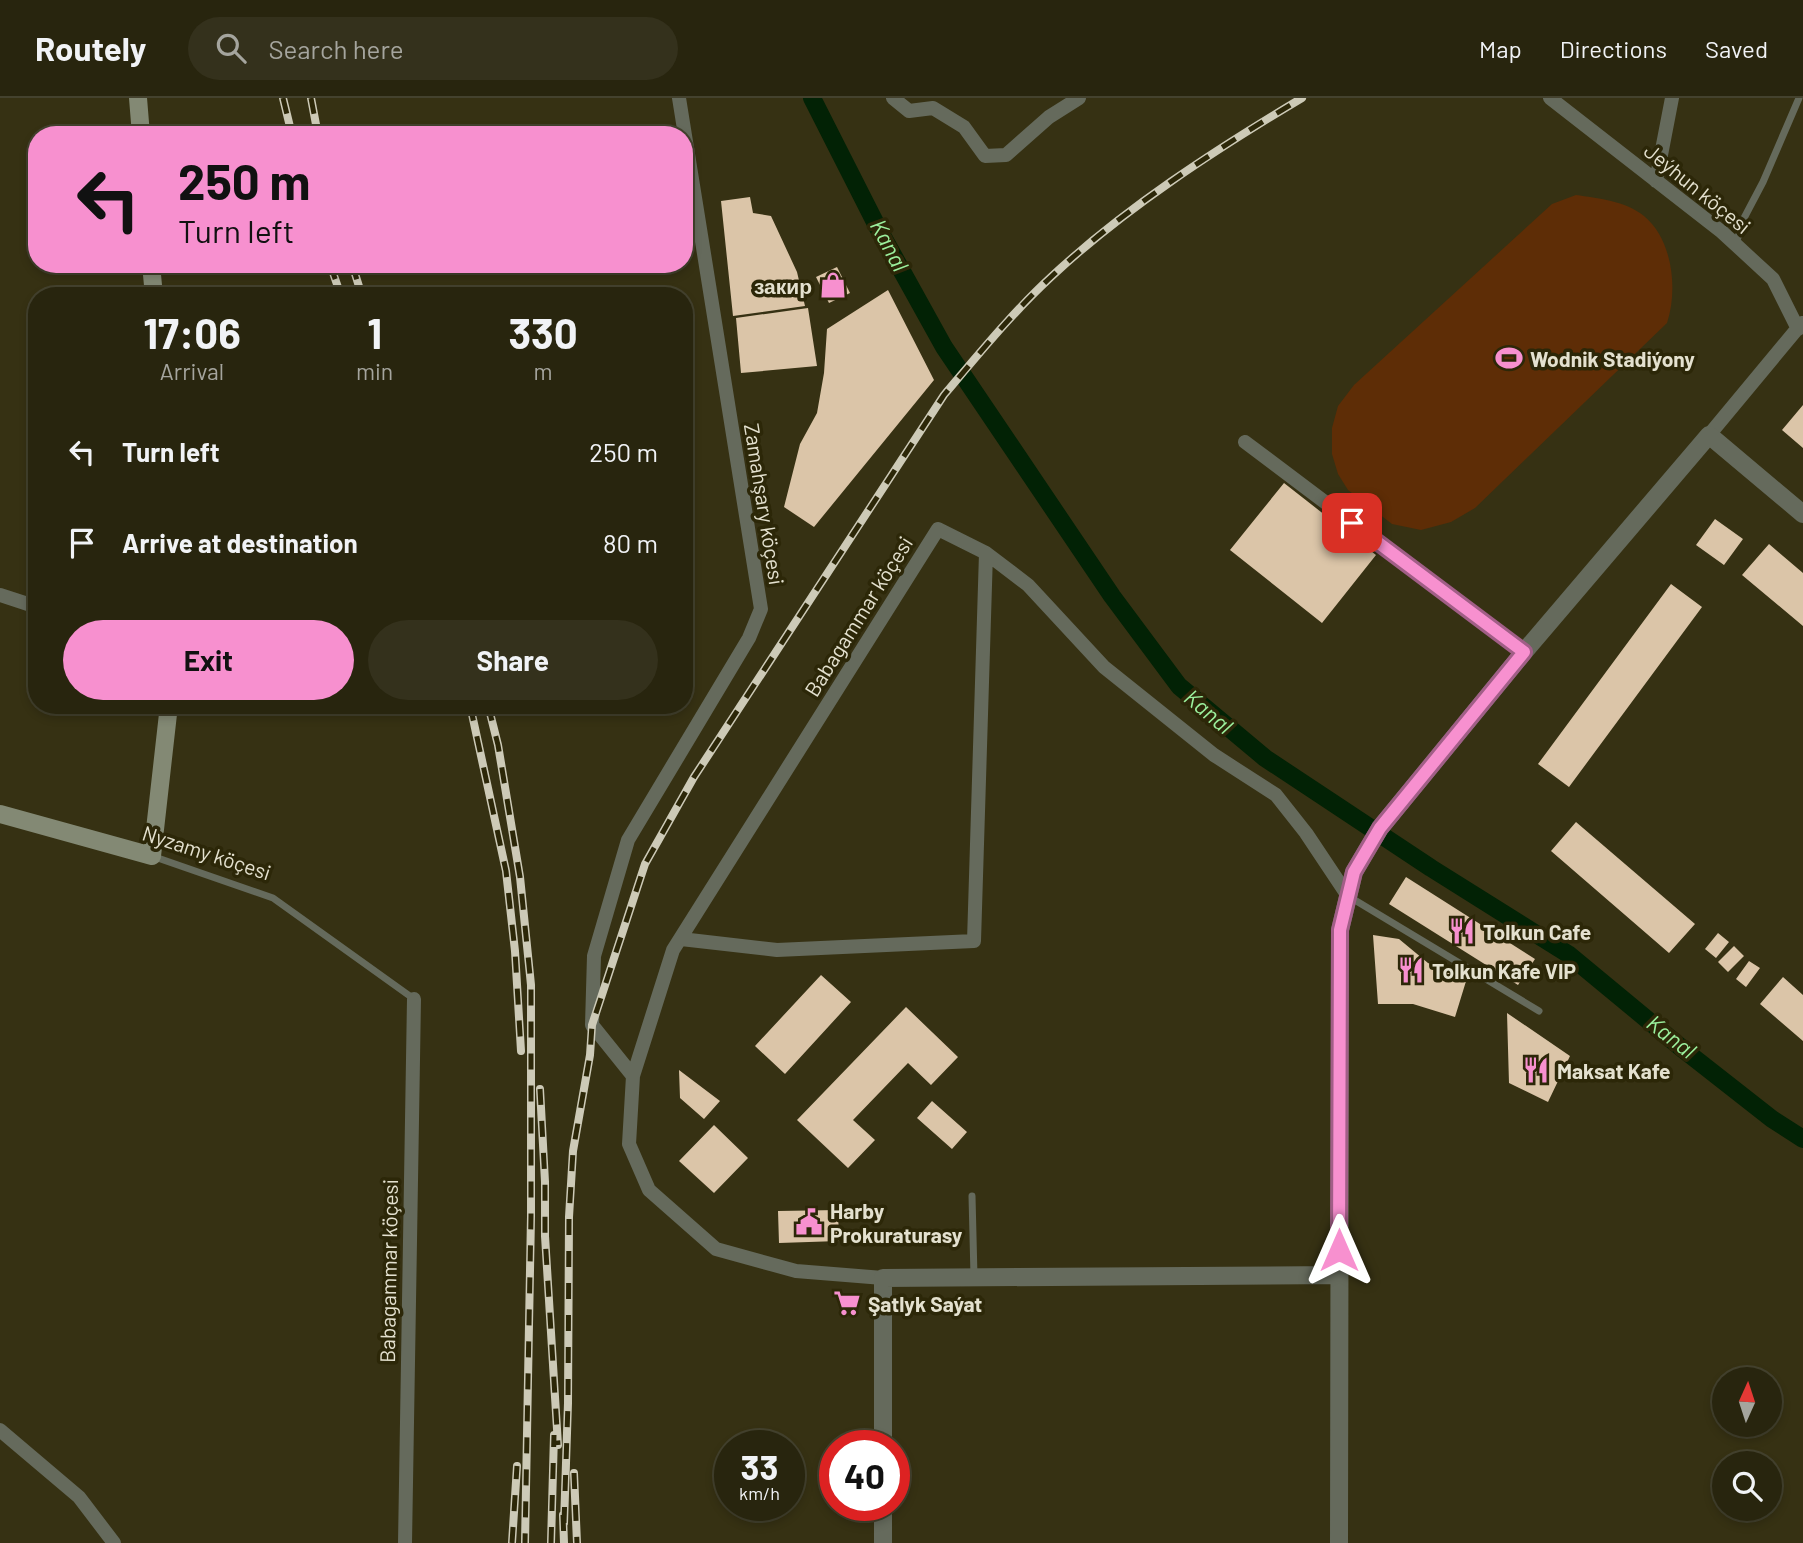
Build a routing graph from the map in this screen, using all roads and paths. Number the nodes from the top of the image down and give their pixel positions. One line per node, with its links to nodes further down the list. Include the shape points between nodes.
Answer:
1 (138, 98): 8 (main road)
2 (679, 98): 9 (street, Zamahşary köçesi)
3 (893, 98): 4 (street, via 909,111 933,108 964,127 985,156 1006,155)
4 (1079, 98)
5 (1550, 98): 10 (street, Jeýhun köçesi)
6 (1672, 98): 10 (street)
7 (1799, 98): 12 (lane)
8 (140, 126)
9 (683, 126)
10 (1657, 181): 12 (street, Jeýhun köçesi)
11 (693, 185): 28 (street, Zamahşary köçesi, via 761,609 749,638 628,840 594,956 592,1025)
12 (1736, 245): 13 (street, Jeýhun köçesi, via 1773,279)
13 (1800, 326): 14 (street)
14 (1709, 435): 16 (street); 20 (street)
15 (1245, 442): 20 (street)
16 (1803, 514)
17 (986, 553): 24 (street, Babagammar köçesi, via 1028,585 1104,667 1214,755 1276,795); 25 (street, Babagammar köçesi, via 938,529); 25 (street, via 974,940 777,950)
18 (0, 595): 19 (street)
19 (28, 604)
20 (1524, 652): 24 (street, via 1380,828 1354,872)
21 (168, 714): 23 (main road)
22 (0, 814): 23 (main road, Nyzamy köçesi)
23 (152, 856): 26 (lane, Nyzamy köçesi, via 273,898)
24 (1348, 896): 27 (lane); 30 (street, via 1340,930)
25 (681, 939): 28 (street, Babagammar köçesi, via 673,950)
26 (414, 999): 37 (street, Babagammar köçesi)
27 (1539, 1011)
28 (633, 1076): 32 (street, Babagammar köçesi, via 629,1144 649,1190 716,1249 796,1271)
29 (972, 1196): 31 (lane)
30 (1339, 1275): 31 (street); 39 (street)
31 (974, 1277): 32 (street)
32 (883, 1278): 34 (street)
33 (0, 1430): 36 (street, via 79,1497)
34 (883, 1430)
35 (883, 1521): 38 (street)
36 (114, 1543)
37 (405, 1543)
38 (883, 1543)
39 (1339, 1543)

